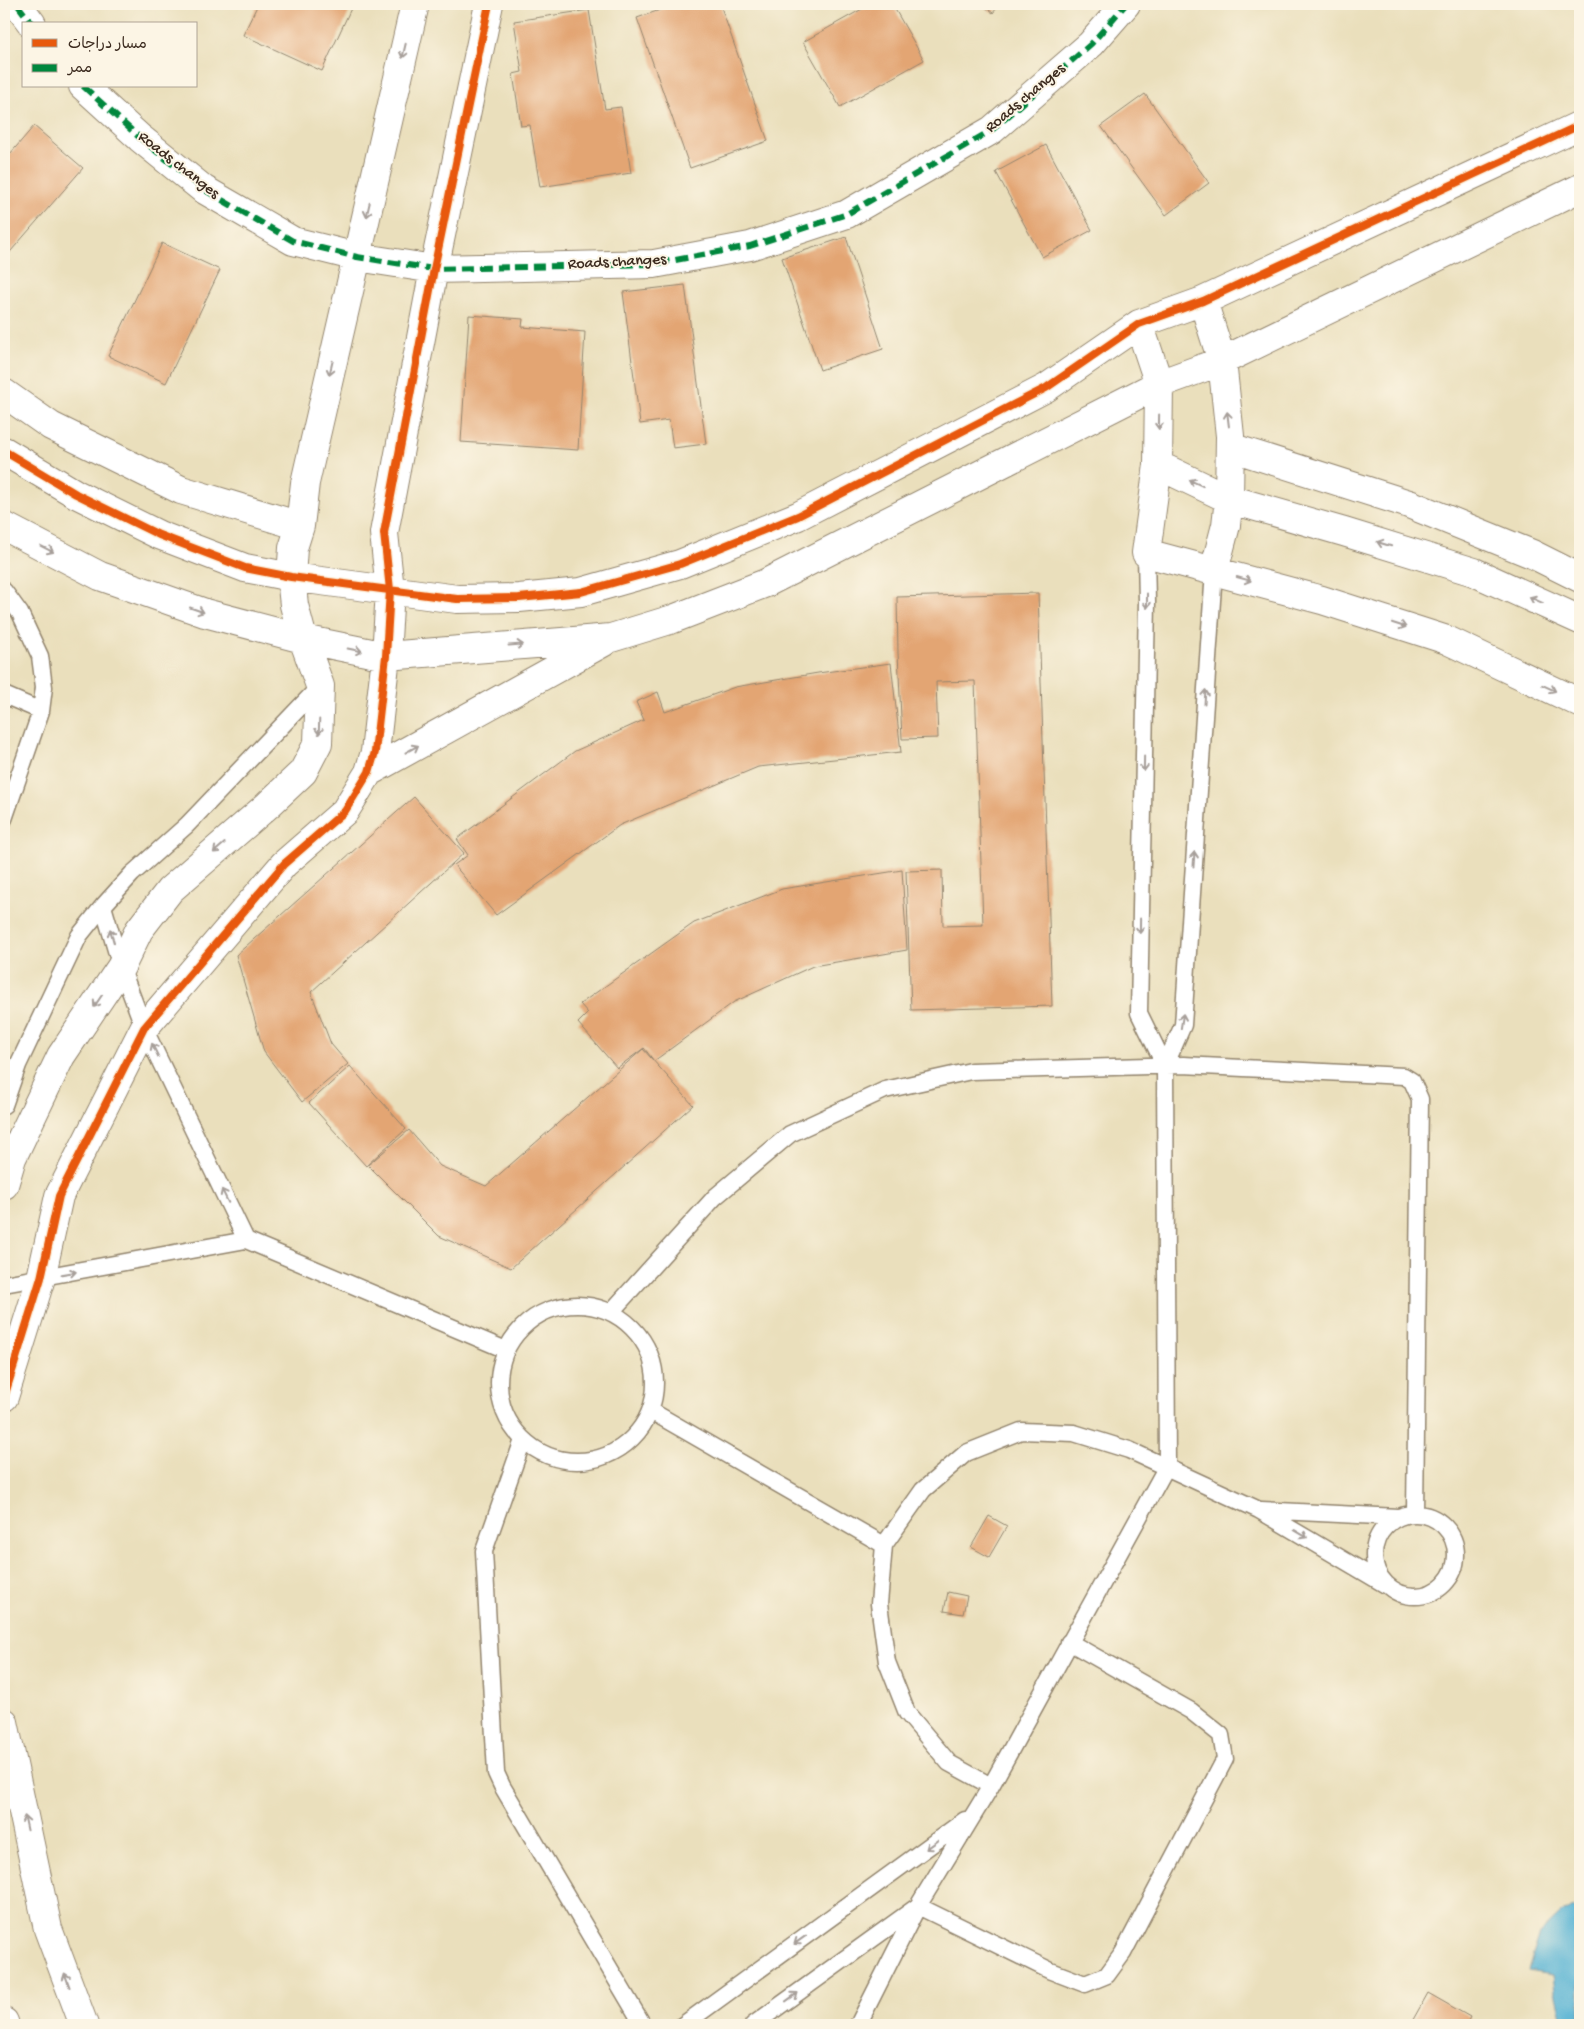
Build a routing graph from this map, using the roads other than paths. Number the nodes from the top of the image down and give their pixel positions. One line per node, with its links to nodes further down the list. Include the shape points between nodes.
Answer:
1 (17, 4): 5 (street)
2 (415, 4): 9 (street, one-way to 9)
3 (489, 4): 10 (street)
4 (1126, 4): 10 (street, Roads changes, via 1091,44 992,130 847,214 750,246 654,264)
5 (30, 22)
6 (85, 88): 9 (street, Roads changes, via 203,189 293,241)
7 (1580, 125): 11 (street)
8 (1580, 188): 13 (street)
9 (357, 257): 10 (street, Roads changes); 21 (street, one-way to 21, via 305,483)
10 (434, 269): 26 (street, via 384,533)
11 (1203, 302): 12 (street); 13 (street)
12 (1139, 324): 14 (street); 26 (street, via 1046,388 798,516 680,564 580,592 519,598 457,599)
13 (1222, 361): 14 (street); 16 (street, one-way to 13)
14 (1159, 384): 18 (street, one-way to 18); 29 (street, via 766,583 673,619)
15 (4, 393): 21 (street, via 51,426 181,490)
16 (1230, 447): 19 (street); 25 (street, via 1409,504 1532,554)
17 (4, 451): 24 (street, via 76,494 159,535 245,568)
18 (1158, 465): 19 (street, one-way to 18); 22 (street)
19 (1229, 499): 23 (street); 28 (street, one-way to 19, via 1474,572)
20 (4, 526): 30 (street, one-way to 30, via 100,576 205,613)
21 (300, 526): 24 (street, via 293,548)
22 (1146, 553): 23 (street); 42 (lane, one-way to 42, via 1139,1013)
23 (1214, 571): 34 (street, one-way to 34, via 1322,600 1447,640); 42 (lane, one-way to 23, via 1183,1025)
24 (291, 578): 26 (street); 30 (street)
25 (1580, 578)
26 (390, 590): 31 (street)
27 (4, 591): 35 (lane, via 20,613 40,656 44,687)
28 (1580, 620)
29 (610, 638): 31 (street, one-way to 29); 36 (street, one-way to 29)
30 (303, 640): 31 (street, one-way to 31); 32 (street)
31 (386, 656): 36 (street, via 375,752)
32 (320, 686): 38 (lane, via 187,825 132,874); 39 (street, one-way to 39, via 318,743 303,772 170,890 139,930)
33 (4, 695): 35 (lane)
34 (1580, 703)
35 (41, 711): 37 (lane)
36 (369, 772): 40 (street, via 345,811 284,864)
37 (4, 820)
38 (103, 906): 39 (lane, one-way to 38); 41 (lane, via 79,936)
39 (121, 967): 40 (lane); 44 (street, one-way to 44, via 61,1056 12,1158)
40 (144, 1028): 45 (lane, one-way to 40); 46 (street, via 59,1196)
41 (11, 1064): 43 (lane)
42 (1165, 1066): 48 (lane, via 971,1071 885,1090 790,1134 715,1197); 53 (lane); 55 (lane, via 1404,1076 1416,1088 1420,1099)
43 (4, 1104)
44 (4, 1185)
45 (246, 1240): 46 (lane, one-way to 45); 49 (lane)
46 (40, 1278): 47 (lane); 50 (street)
47 (4, 1284)
48 (611, 1312): 49 (lane, via 587,1306 562,1306 539,1314 520,1330); 51 (lane, via 634,1329 650,1354 656,1382)
49 (506, 1350): 52 (lane, via 500,1373 500,1397 508,1420)
50 (4, 1397)
51 (651, 1411): 52 (lane, via 634,1437 610,1455 579,1462 549,1456); 57 (lane)
52 (523, 1440): 65 (lane, via 484,1551 496,1773)
53 (1167, 1466): 54 (lane); 57 (lane, via 1129,1450 1074,1434 1021,1431 966,1453 924,1490); 59 (lane)
54 (1259, 1510): 56 (lane); 58 (lane, one-way to 58)
55 (1415, 1513): 56 (lane); 58 (lane, via 1432,1517 1447,1528 1455,1544 1456,1562 1449,1579 1436,1591 1419,1596 1401,1594)
56 (1398, 1517): 58 (lane, via 1381,1529 1374,1548 1375,1568)
57 (884, 1544): 61 (lane, via 879,1604 887,1662 907,1713 950,1763)
58 (1386, 1585)
59 (1069, 1642): 61 (lane); 63 (lane, via 1191,1710 1221,1735 1225,1759 1123,1953 1107,1975 1085,1984)
60 (4, 1722): 64 (street, one-way to 60, via 48,1929)
61 (990, 1786): 62 (lane)
62 (971, 1816): 63 (lane); 66 (lane, one-way to 66)
63 (918, 1906): 67 (lane, one-way to 63); 68 (lane)
64 (84, 2025)
65 (643, 2025)
66 (683, 2025)
67 (753, 2025)
68 (858, 2025)

